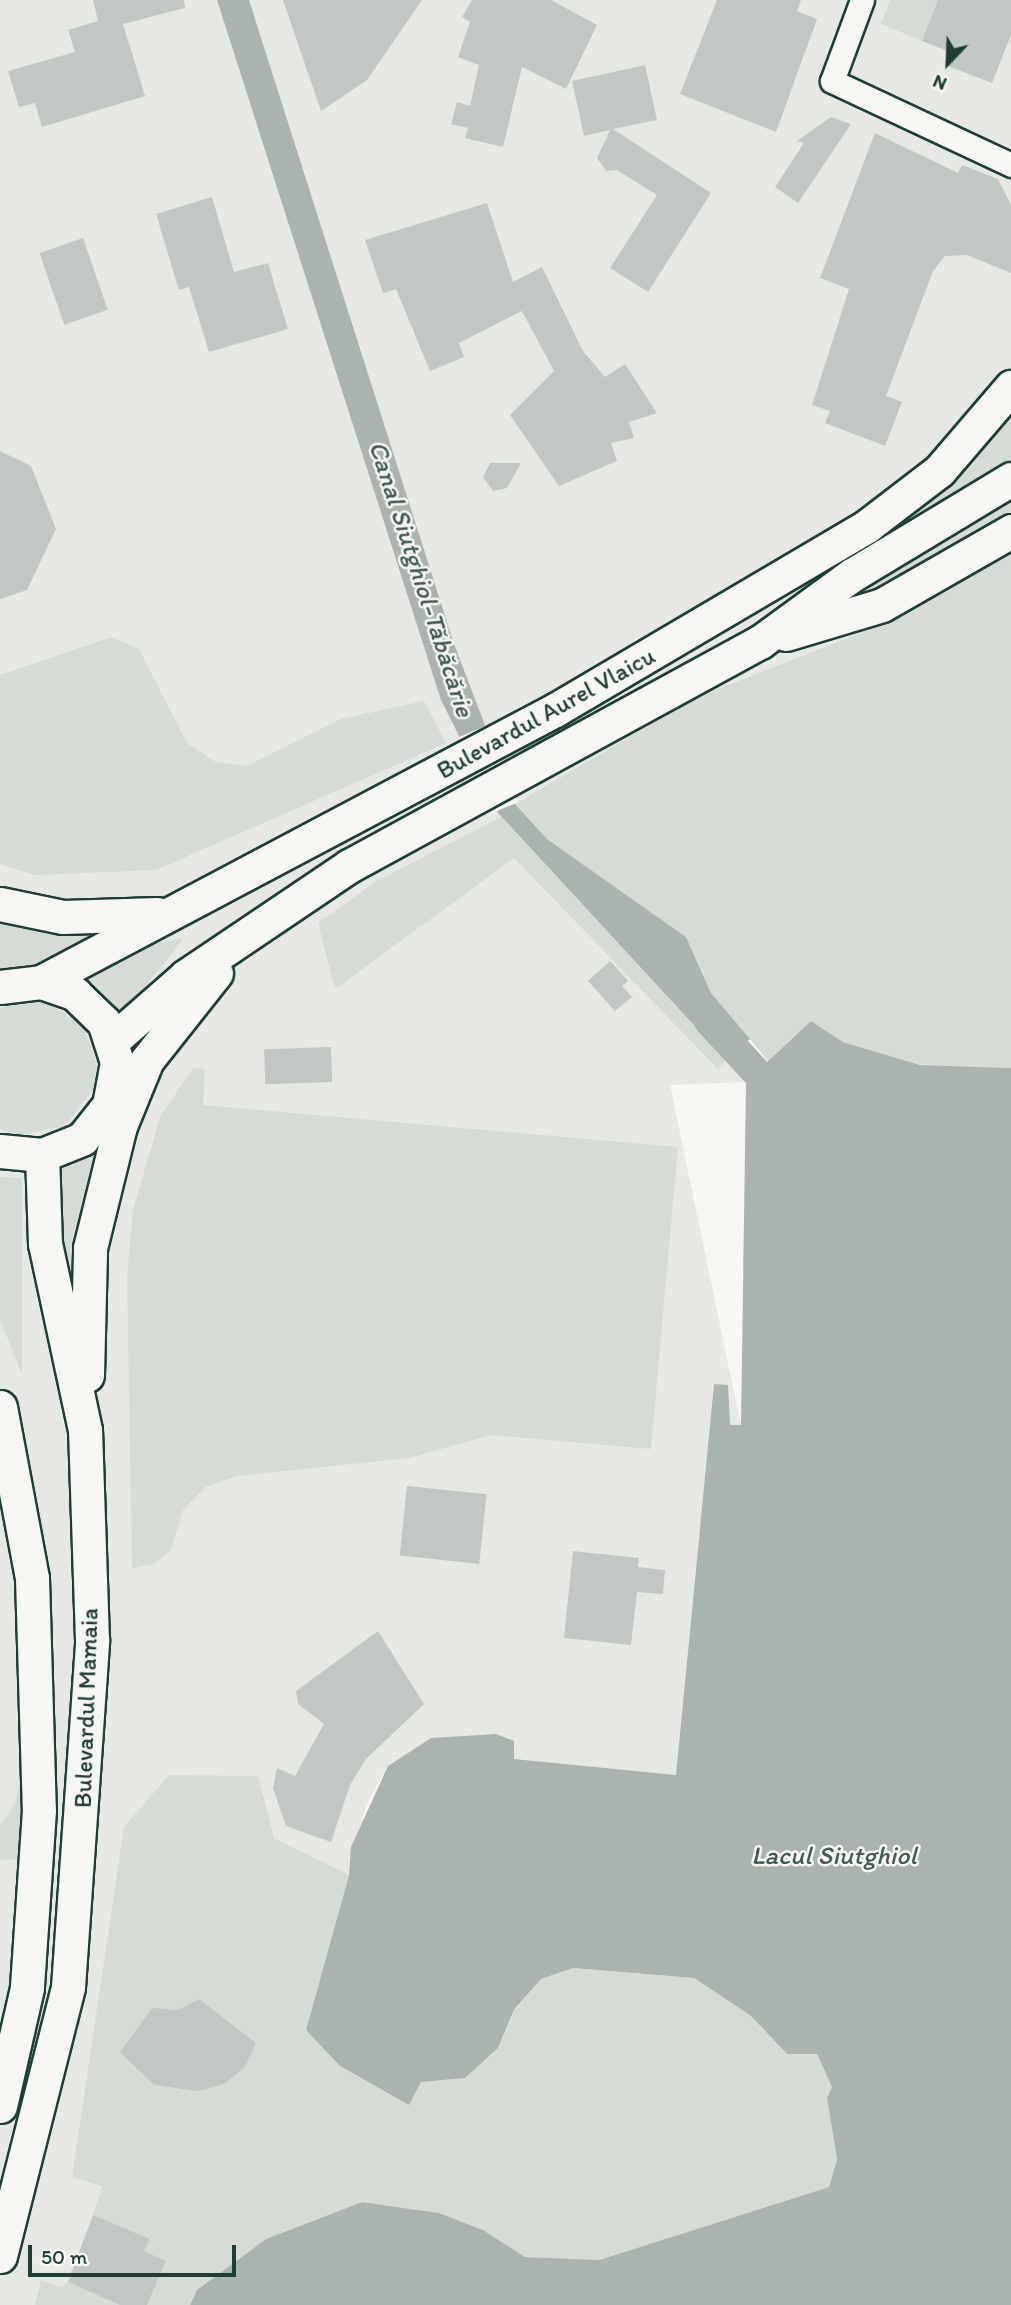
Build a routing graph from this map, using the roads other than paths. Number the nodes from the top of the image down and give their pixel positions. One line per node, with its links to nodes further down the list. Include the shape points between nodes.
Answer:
1 (862, 0): 2 (street, via 832,81)
2 (1011, 165)
3 (1011, 387): 8 (main road, Bulevardul Aurel Vlaicu, via 939,471 867,526 555,710)
4 (1011, 479): 6 (main road, Bulevardul Aurel Vlaicu, via 852,575)
5 (1011, 531): 6 (main road, via 882,605)
6 (760, 642): 9 (main road, Bulevardul Aurel Vlaicu, via 442,815)
7 (0, 904): 8 (main road, via 63,917)
8 (162, 914): 10 (main road, Bulevardul Aurel Vlaicu)
9 (256, 926): 12 (main road, Bulevardul Aurel Vlaicu); 16 (main road, via 165,1032 120,1126 90,1248)
10 (41, 982): 11 (main road); 12 (main road, via 91,1007)
11 (1, 985)
12 (113, 1041): 14 (main road, via 116,1084 98,1123 82,1139)
13 (0, 1151): 14 (main road)
14 (43, 1155): 16 (main road, Bulevardul Mamaia, via 45,1244)
15 (0, 1407): 17 (main road, Bulevardul Mamaia, via 32,1578 39,1810 27,1988)
16 (85, 1430): 18 (main road, Bulevardul Mamaia, via 92,1640 76,1919 62,2013)
17 (0, 2106)
18 (0, 2256)

